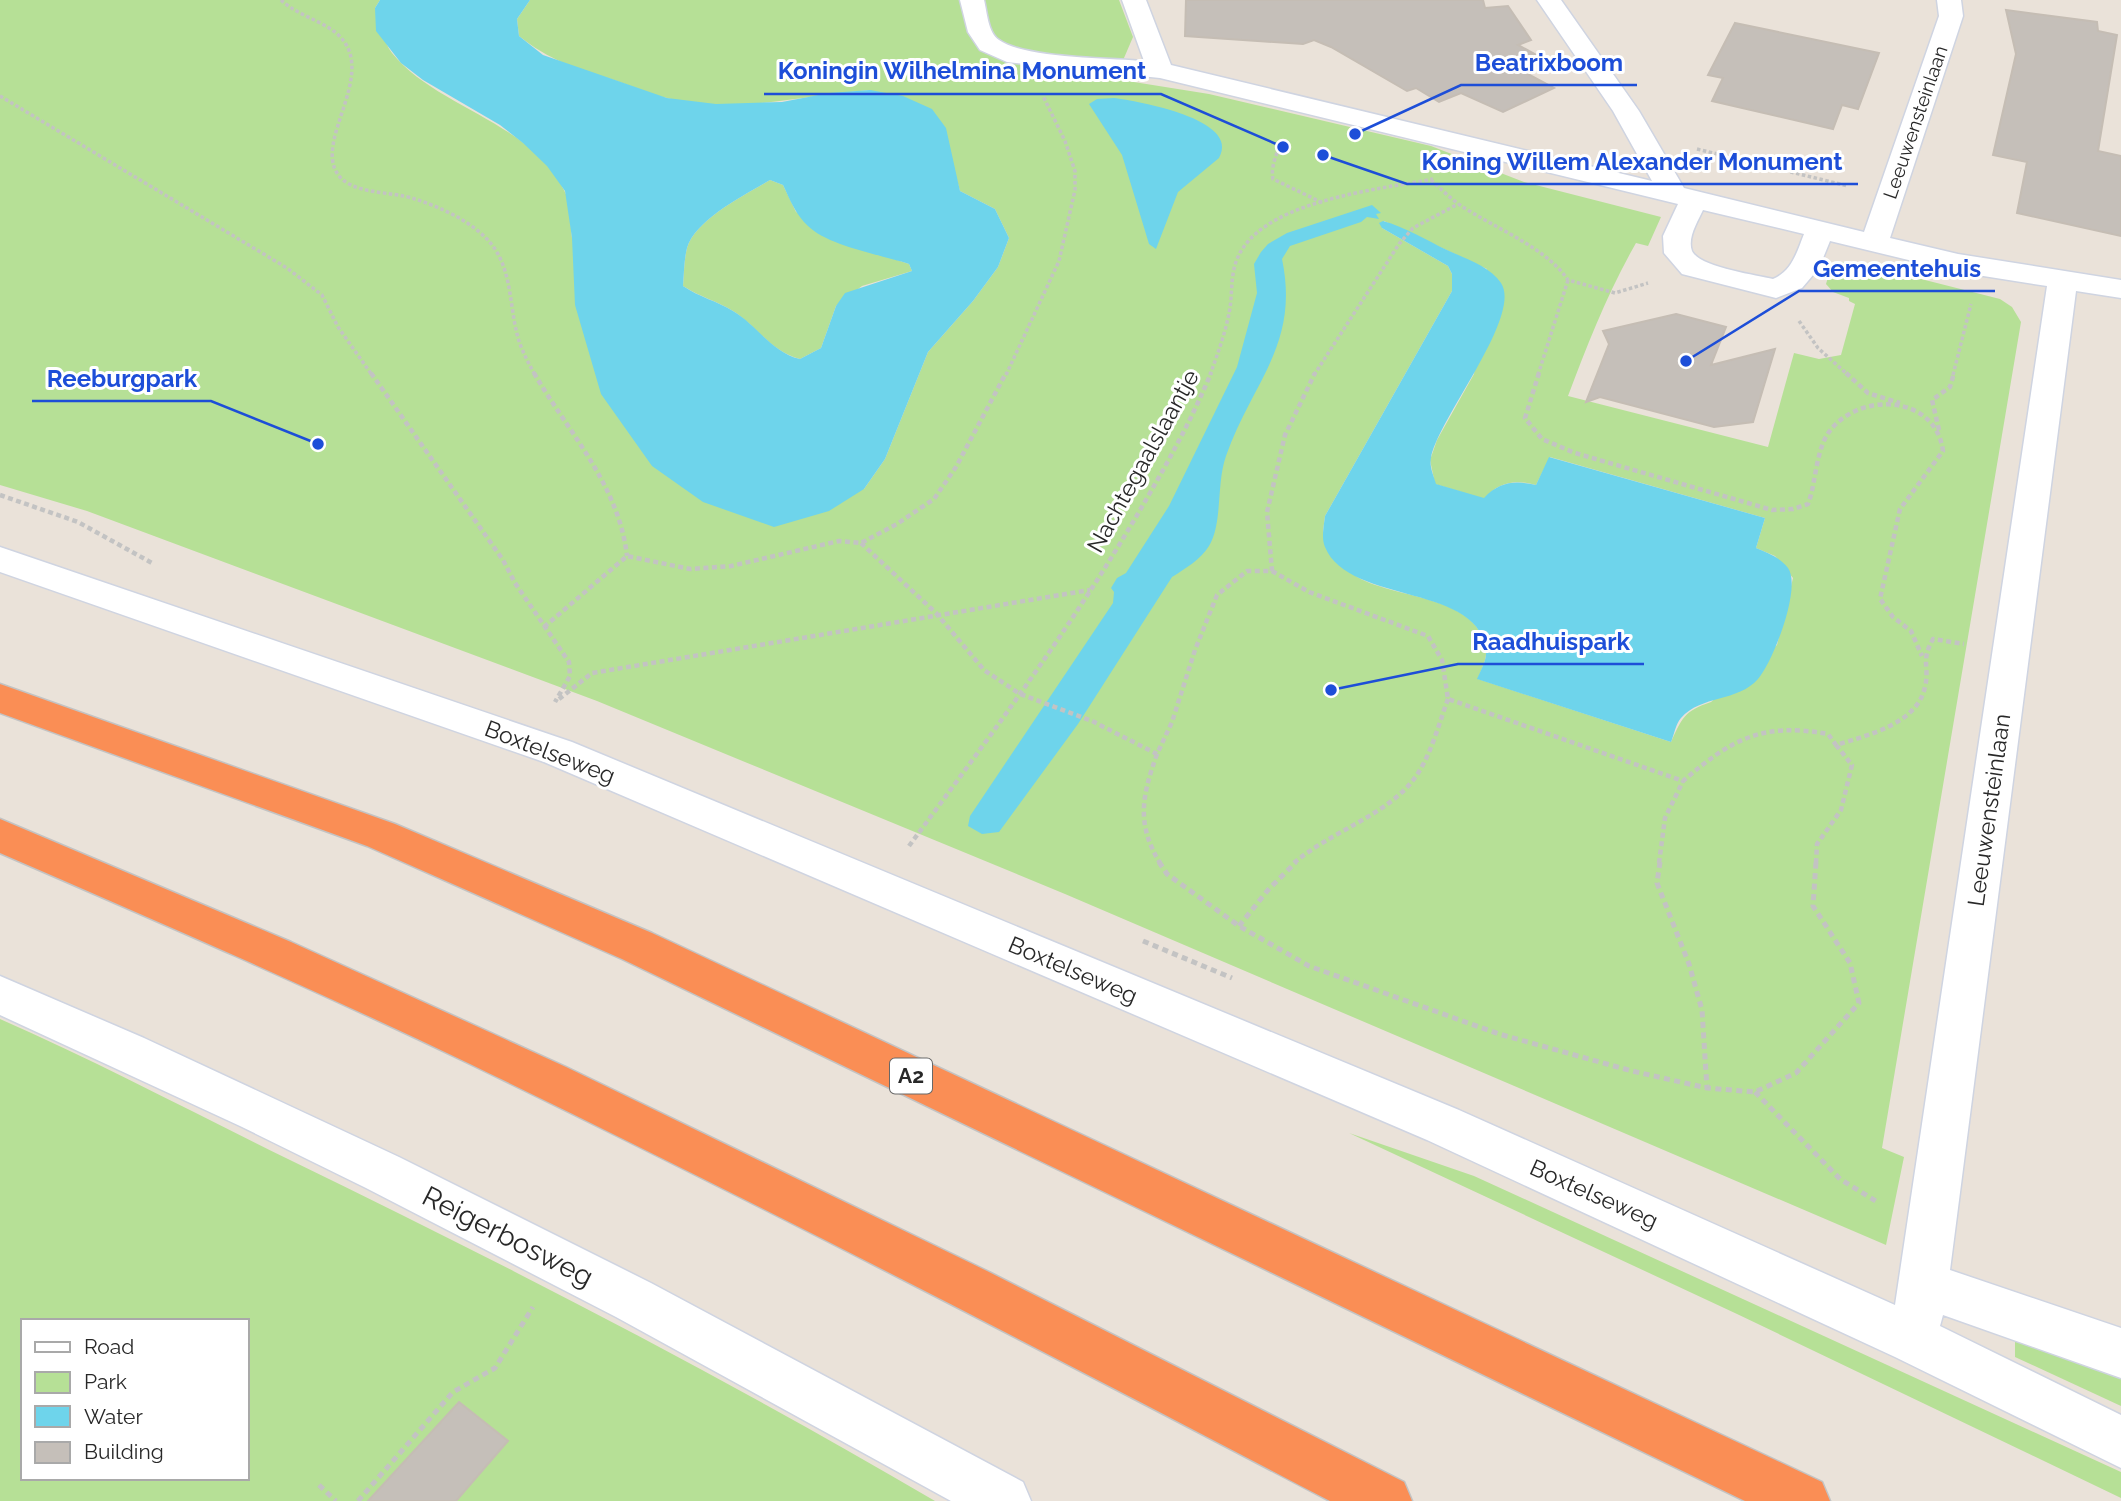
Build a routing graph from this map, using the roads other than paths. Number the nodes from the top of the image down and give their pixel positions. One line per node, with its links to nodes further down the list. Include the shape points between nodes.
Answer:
1 (972, 0): 5 (street, via 980,32 989,45 1030,59)
2 (1134, 0): 5 (street)
3 (1549, 0): 6 (street)
4 (1949, 0): 8 (street, Leeuwensteinlaan, via 1951,16)
5 (1160, 70): 6 (street)
6 (1684, 198): 7 (street); 7 (street, via 1678,253 1692,268 1776,289 1792,282 1804,268)
7 (1820, 230): 8 (street)
8 (1874, 243): 9 (street, via 1958,264)
9 (2063, 280): 10 (street); 15 (street, Leeuwensteinlaan)
10 (2121, 289)
11 (0, 559): 16 (street, Boxtelseweg, via 558,752 1443,1125)
12 (0, 698): 21 (highway, A2, via 381,835 637,946)
13 (0, 835): 20 (highway, via 275,954 548,1080)
14 (0, 995): 19 (street, Reigerbosweg, via 192,1081 457,1209)
15 (1924, 1285): 16 (street, Leeuwensteinlaan); 17 (street)
16 (1913, 1339): 18 (street, Boxtelseweg)
17 (2121, 1353)
18 (2121, 1442)
19 (1004, 1501)
20 (1385, 1501)
21 (1803, 1501)

